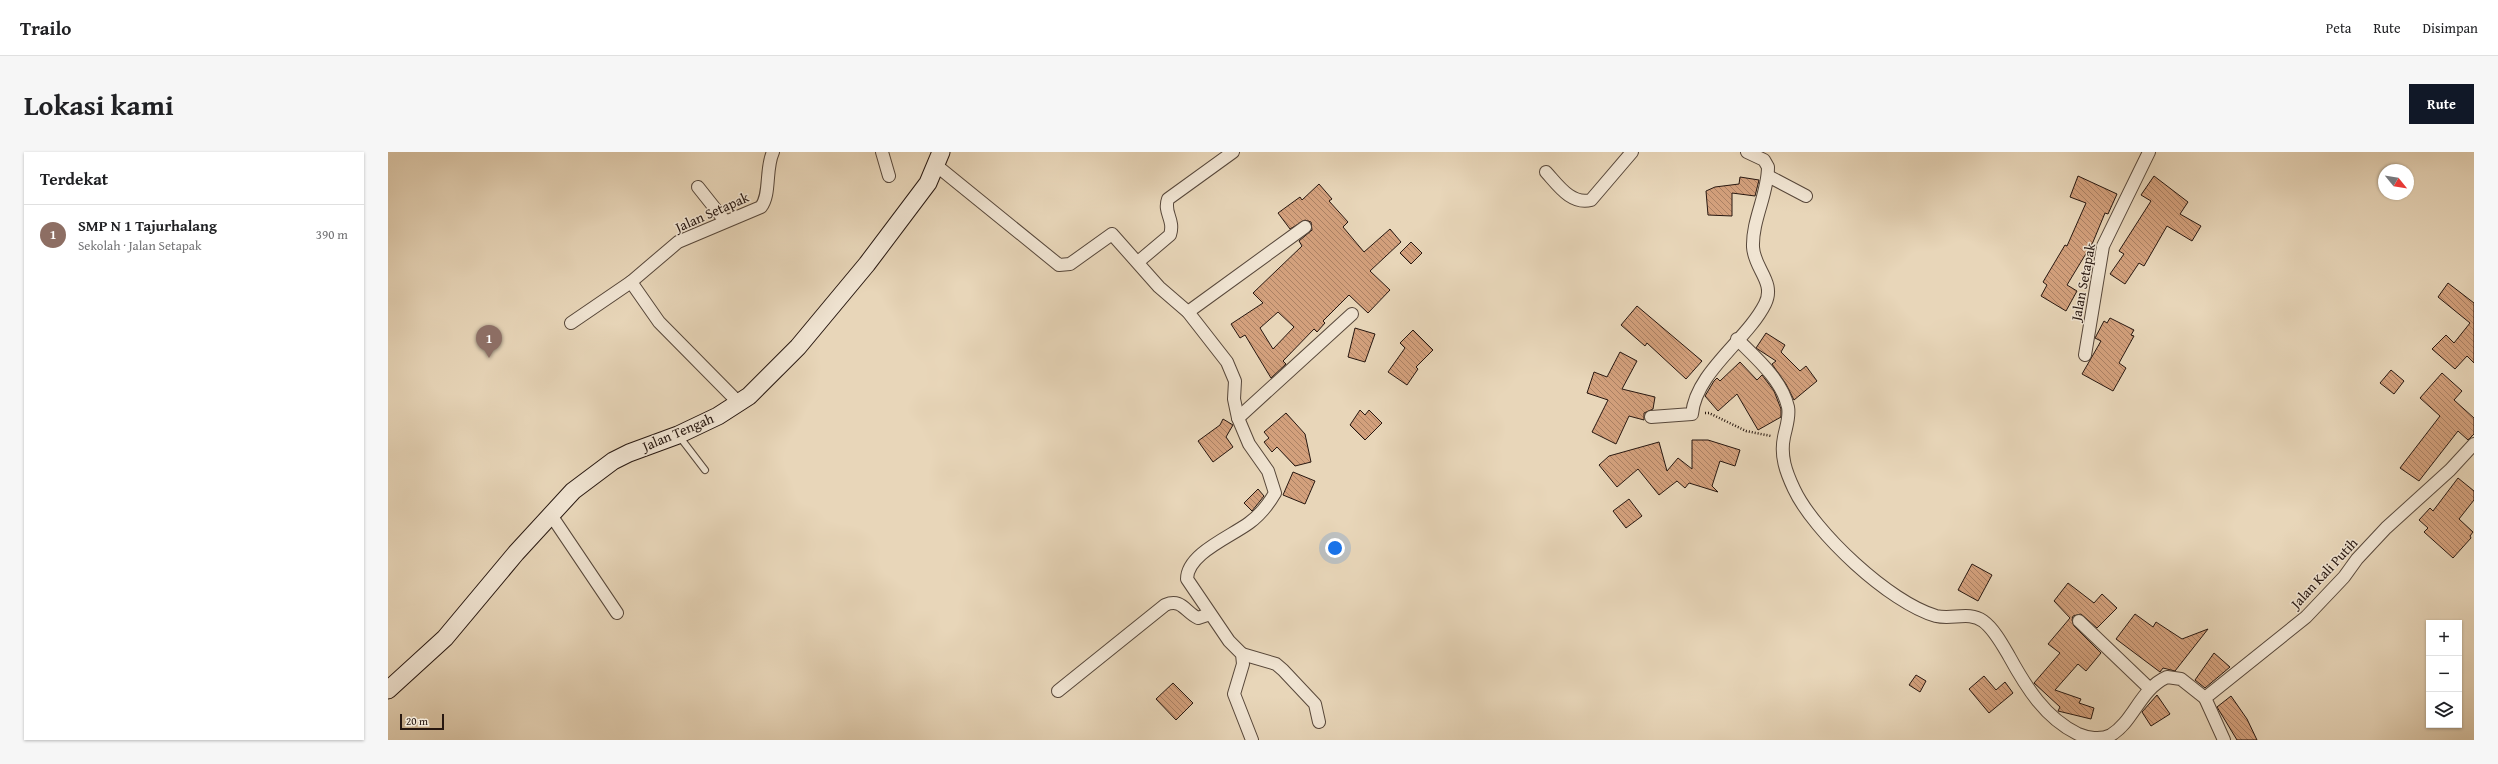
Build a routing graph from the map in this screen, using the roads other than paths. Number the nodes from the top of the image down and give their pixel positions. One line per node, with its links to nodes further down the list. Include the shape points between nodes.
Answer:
1 (773, 152): 13 (street, Jalan Setapak, via 768,168 764,203 757,209)
2 (882, 152): 9 (street)
3 (1233, 152): 15 (street, via 1168,200 1166,205 1172,222 1170,236)
4 (1632, 152): 8 (street, via 1591,200 1585,202 1570,198)
5 (1747, 152): 10 (street, via 1764,160 1768,167)
6 (2149, 152): 21 (street, Jalan Setapak, via 2103,246)
7 (939, 159): 15 (street, via 1060,265 1070,264 1112,234); 22 (main road, Jalan Tengah, via 916,201 834,305 798,346)
8 (1546, 172)
9 (890, 176)
10 (1768, 176): 12 (street); 20 (street, via 1753,248 1769,290 1765,304)
11 (698, 187): 13 (street)
12 (1806, 196)
13 (725, 221): 16 (street, Jalan Setapak, via 678,242)
14 (1305, 227): 17 (street)
15 (1138, 262): 17 (street, via 1159,287)
16 (631, 282): 19 (street, Jalan Setapak); 22 (street, via 659,322)
17 (1188, 312): 24 (street, via 1232,371)
18 (1352, 314): 24 (street)
19 (571, 323)
20 (1737, 339): 23 (street, via 1700,390 1692,414); 38 (street, via 1764,366 1784,397 1788,407 1788,420 1782,456 1794,489 1824,531 1856,565 1881,586 1917,607 1937,616 1969,615 1983,621 2000,641 2024,682 2046,711)
21 (2085, 355)
22 (739, 403): 25 (main road, Jalan Tengah)
23 (1651, 417)
24 (1238, 418): 30 (street, via 1249,444 1268,471 1275,493 1268,506 1249,523 1218,542 1189,568 1187,579)
25 (678, 435): 27 (lane); 28 (main road, Jalan Tengah, via 613,461 573,491)
26 (2474, 444): 36 (street, Jalan Kali Putih, via 2450,470 2386,528 2306,617)
27 (705, 470)
28 (551, 515): 29 (street); 34 (main road, Jalan Tengah, via 445,638)
29 (617, 613)
30 (1210, 614): 32 (street); 35 (street, via 1198,618 1181,604 1174,602 1165,605)
31 (2079, 622): 33 (street)
32 (1242, 654): 37 (street, via 1276,664 1283,670 1315,704); 39 (street, via 1243,664 1234,694)
33 (2149, 688): 36 (street, via 2157,681 2172,677 2181,678); 38 (street, via 2110,735)
34 (388, 690)
35 (1058, 691)
36 (2205, 698): 40 (street)
37 (1318, 722)
38 (2080, 738)
39 (1252, 740)
40 (2224, 740)

